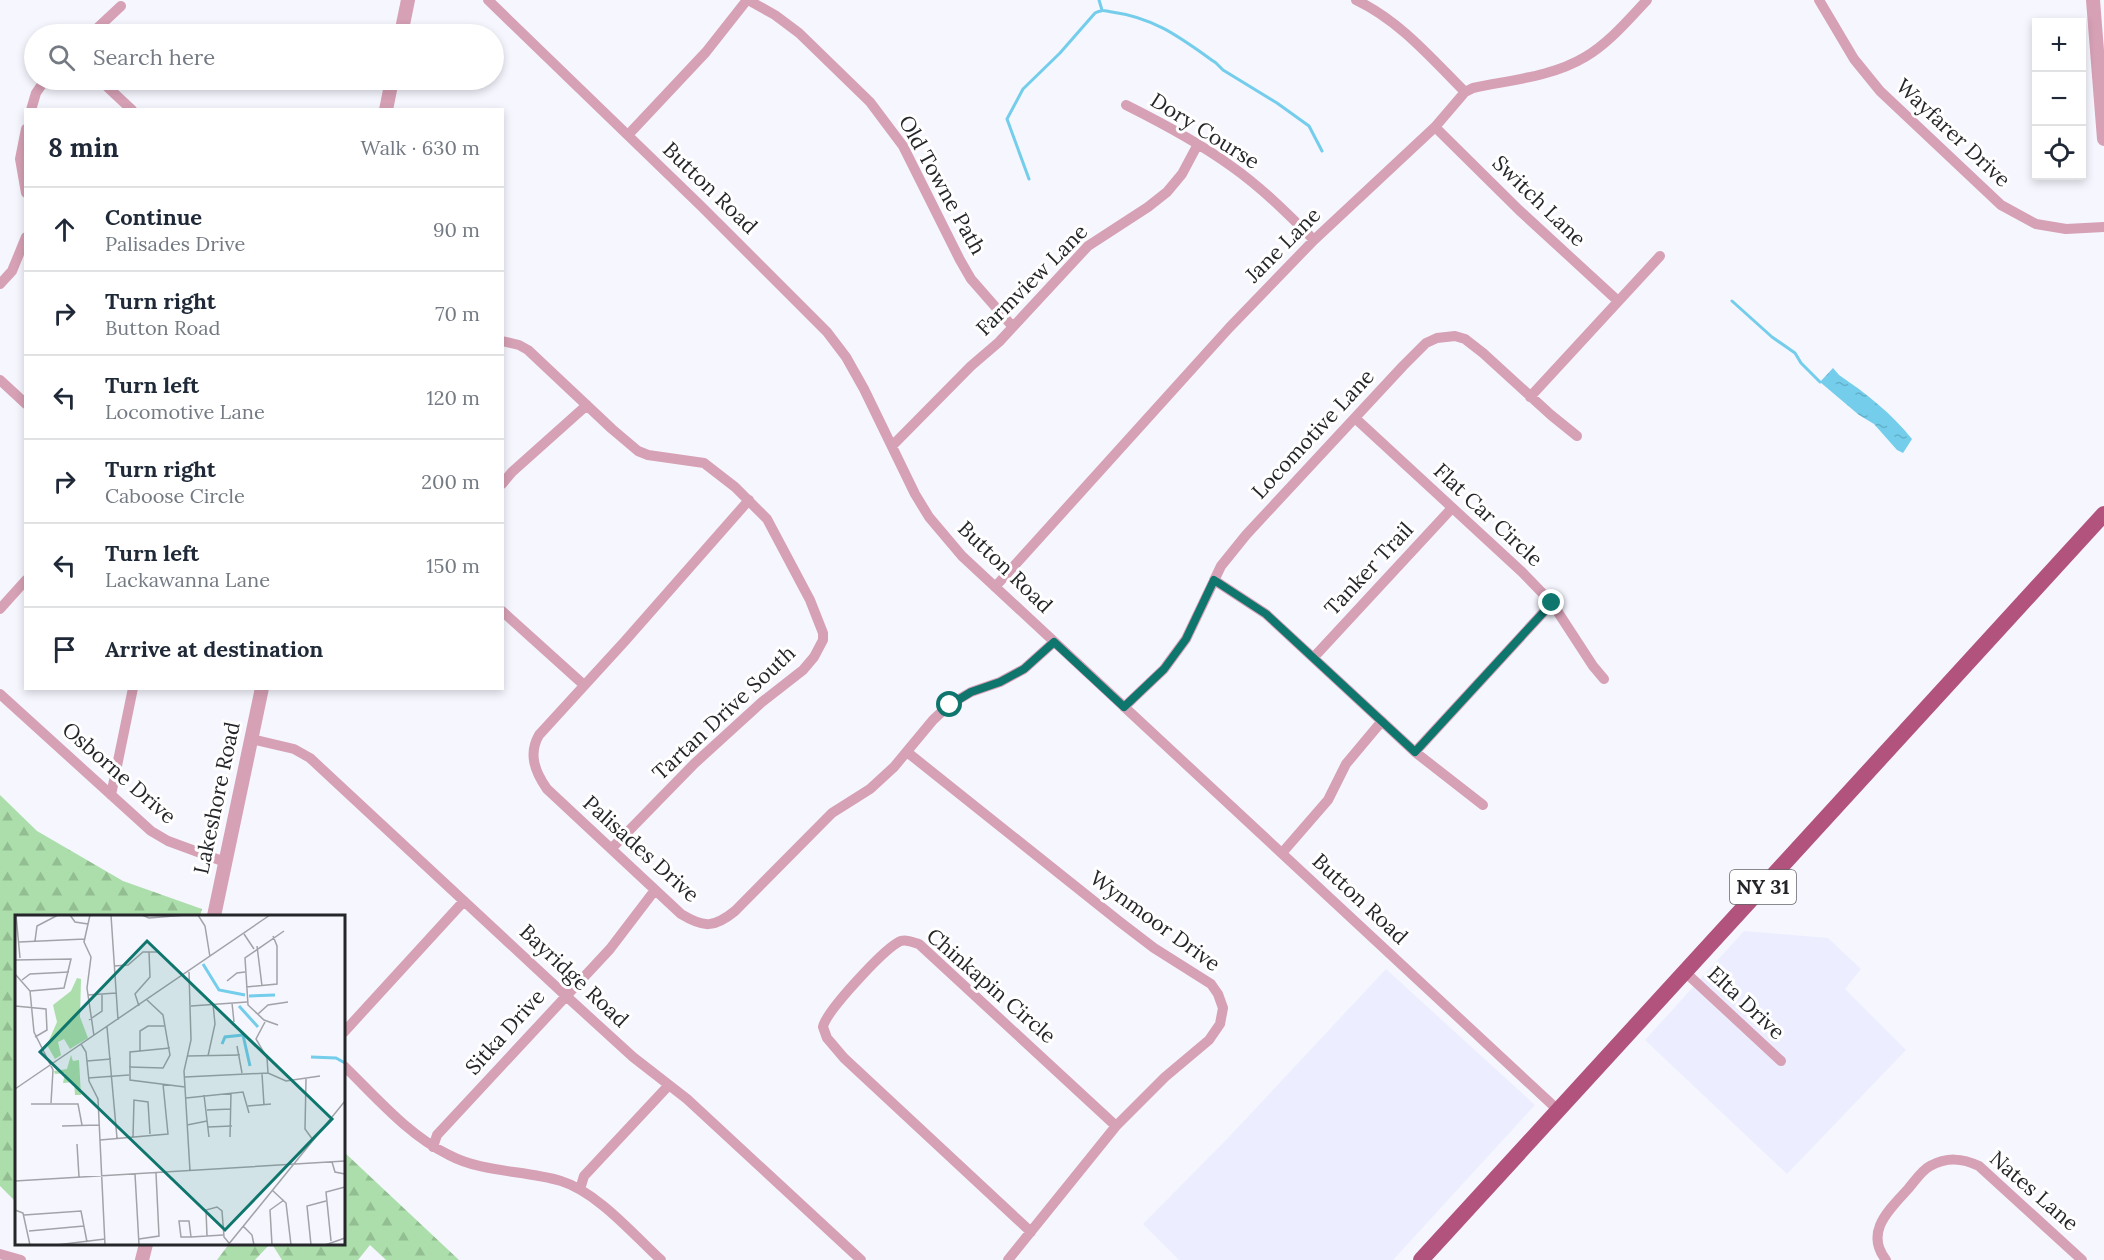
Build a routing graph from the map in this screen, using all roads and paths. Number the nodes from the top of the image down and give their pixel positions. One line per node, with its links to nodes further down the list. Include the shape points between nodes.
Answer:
1 (408, 0): 10 (street)
2 (488, 0): 20 (street, Button Road)
3 (748, 0): 20 (street, via 706,52); 31 (street, Old Towne Path, via 799,33 870,102 903,146 971,279)
4 (1356, 0): 14 (street, via 1392,21)
5 (1647, 0): 14 (street, via 1585,57 1549,72)
6 (1819, 0): 25 (street, Wayfarer Drive, via 1854,59 1880,91 2001,205 2036,224 2066,229)
7 (2092, 0): 22 (street)
8 (121, 6): 9 (street)
9 (102, 24)
10 (403, 24)
11 (38, 90): 16 (street)
12 (111, 90): 17 (street)
13 (390, 90): 18 (street)
14 (1465, 92): 19 (street, Jane Lane)
15 (1126, 105): 23 (street, Dory Course)
16 (32, 108)
17 (130, 108)
18 (386, 108)
19 (1435, 127): 26 (street, Jane Lane); 30 (street, Switch Lane)
20 (628, 135): 39 (street, Button Road, via 827,332 846,357)
21 (24, 139): 24 (street, via 20,159)
22 (2104, 139)
23 (1198, 144): 26 (street, Dory Course, via 1251,181); 31 (street, Farmview Lane, via 1167,192 1088,246)
24 (24, 182)
25 (2104, 227)
26 (1314, 240): 46 (street, Jane Lane, via 1229,328)
27 (24, 242): 29 (street, via 12,271)
28 (1660, 256): 30 (street)
29 (0, 284)
30 (1618, 301): 34 (street)
31 (1013, 327): 39 (street, Farmview Lane)
32 (504, 341): 36 (street, via 528,350)
33 (0, 380): 35 (street)
34 (1530, 397): 37 (street, Locomotive Lane, via 1465,339 1445,336 1426,343); 38 (street, Locomotive Lane)
35 (24, 402)
36 (586, 405): 40 (street); 41 (street, via 638,451 704,463)
37 (1355, 418): 42 (street, Flat Car Circle); 44 (street, Locomotive Lane, via 1246,535)
38 (1577, 436)
39 (892, 446): 46 (street, Button Road, via 929,517)
40 (504, 482)
41 (748, 500): 53 (street, Palisades Drive); 64 (street, Tartan Drive South, via 767,519 780,542 820,623 823,640 802,670 694,764)
42 (1452, 508): 47 (street, Flat Car Circle); 51 (street, Tanker Trail)
43 (2104, 514): 70 (main road, NY 31)
44 (1214, 580): 51 (street, via 1266,614); 57 (street, Locomotive Lane, via 1186,639 1164,669)
45 (24, 582): 48 (street)
46 (995, 587): 50 (street, Button Road)
47 (1552, 603): 52 (street, Flat Car Circle); 61 (street)
48 (0, 609)
49 (504, 613): 53 (street)
50 (1054, 642): 57 (street, Button Road); 60 (street, Palisades Drive, via 1024,669 950,705)
51 (1314, 657): 58 (street)
52 (1604, 679)
53 (584, 685): 64 (street, Palisades Drive, via 539,735 533,749 534,767 548,789)
54 (133, 690): 62 (street)
55 (262, 690): 59 (street, Lakeshore Road)
56 (0, 694): 62 (street, Osborne Drive)
57 (1124, 707): 65 (street, Button Road)
58 (1382, 721): 61 (street); 65 (street, via 1346,764 1328,800)
59 (251, 739): 66 (street, Lakeshore Road); 68 (street, Bayridge Road, via 294,749 310,758)
60 (907, 752): 67 (street, Palisades Drive, via 870,789 820,824 723,921 707,925 690,919); 77 (street, Wynmoor Drive, via 1119,922 1201,976 1218,994 1223,1016 1209,1040)
61 (1415, 752): 63 (street)
62 (111, 795): 66 (street, Osborne Drive, via 152,831)
63 (1483, 805)
64 (611, 849): 67 (street, Palisades Drive)
65 (1282, 852): 76 (street, Button Road)
66 (225, 861): 69 (street, Lakeshore Road)
67 (655, 890): 71 (street, Sitka Drive, via 610,948)
68 (464, 901): 71 (street, Bayridge Road); 72 (street)
69 (213, 915)
70 (1685, 972): 73 (street, Elta Drive); 76 (main road, NY 31)
71 (565, 995): 75 (street, Bayridge Road); 78 (street, Sitka Drive, via 437,1135)
72 (345, 1031)
73 (1781, 1061)
74 (345, 1067): 78 (street)
75 (669, 1085): 79 (street, via 584,1176); 86 (street, Bayridge Road)
76 (1559, 1111): 88 (main road, NY 31)
77 (1116, 1126): 80 (street, Wynmoor Drive); 80 (street, Chinkapin Circle, via 919,944 909,940 896,944 829,1012 823,1027 844,1058)
78 (433, 1147): 79 (street, via 463,1162 561,1181)
79 (580, 1189): 85 (street)
80 (1031, 1232): 87 (street, Wynmoor Drive)
81 (146, 1245): 84 (street)
82 (0, 1254): 83 (street)
83 (21, 1260)
84 (142, 1260)
85 (661, 1260)
86 (861, 1260)
87 (1008, 1260)
88 (1421, 1260)
89 (1886, 1260): 90 (street, Nates Lane, via 1879,1251 1877,1233 1884,1216 1928,1167 1964,1159 1979,1166)
90 (2082, 1260)

